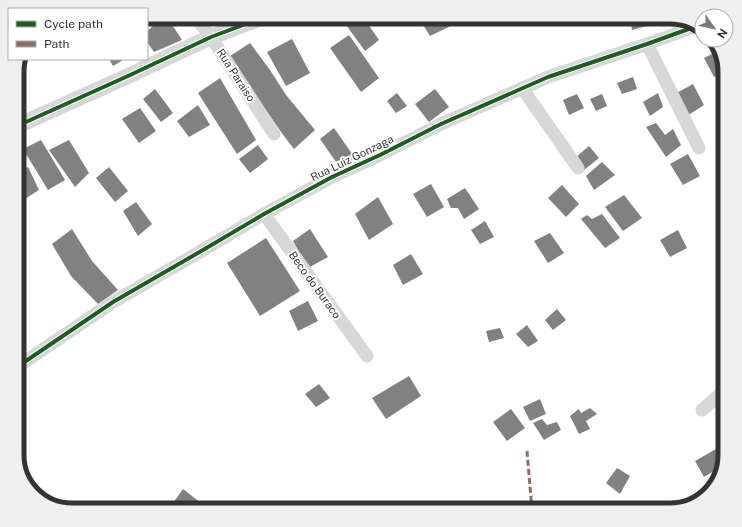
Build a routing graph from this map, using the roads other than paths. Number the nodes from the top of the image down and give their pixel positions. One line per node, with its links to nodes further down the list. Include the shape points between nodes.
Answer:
1 (201, 24): 4 (street, Rua Paraiso)
2 (245, 24): 4 (street)
3 (689, 28): 5 (street, Rua Luiz Gonzaga)
4 (211, 37): 7 (street); 8 (street, Rua Paraiso)
5 (647, 44): 6 (street, Rua Luiz Gonzaga); 9 (street)
6 (522, 88): 10 (street); 11 (street, Rua Luiz Gonzaga, via 332,177)
7 (24, 123)
8 (274, 134)
9 (699, 148)
10 (578, 168)
11 (264, 214): 12 (street, Beco do Buraco); 13 (street, Rua Luiz Gonzaga, via 113,302)
12 (367, 356)
13 (24, 361)
14 (718, 396): 15 (street)
15 (702, 410)

